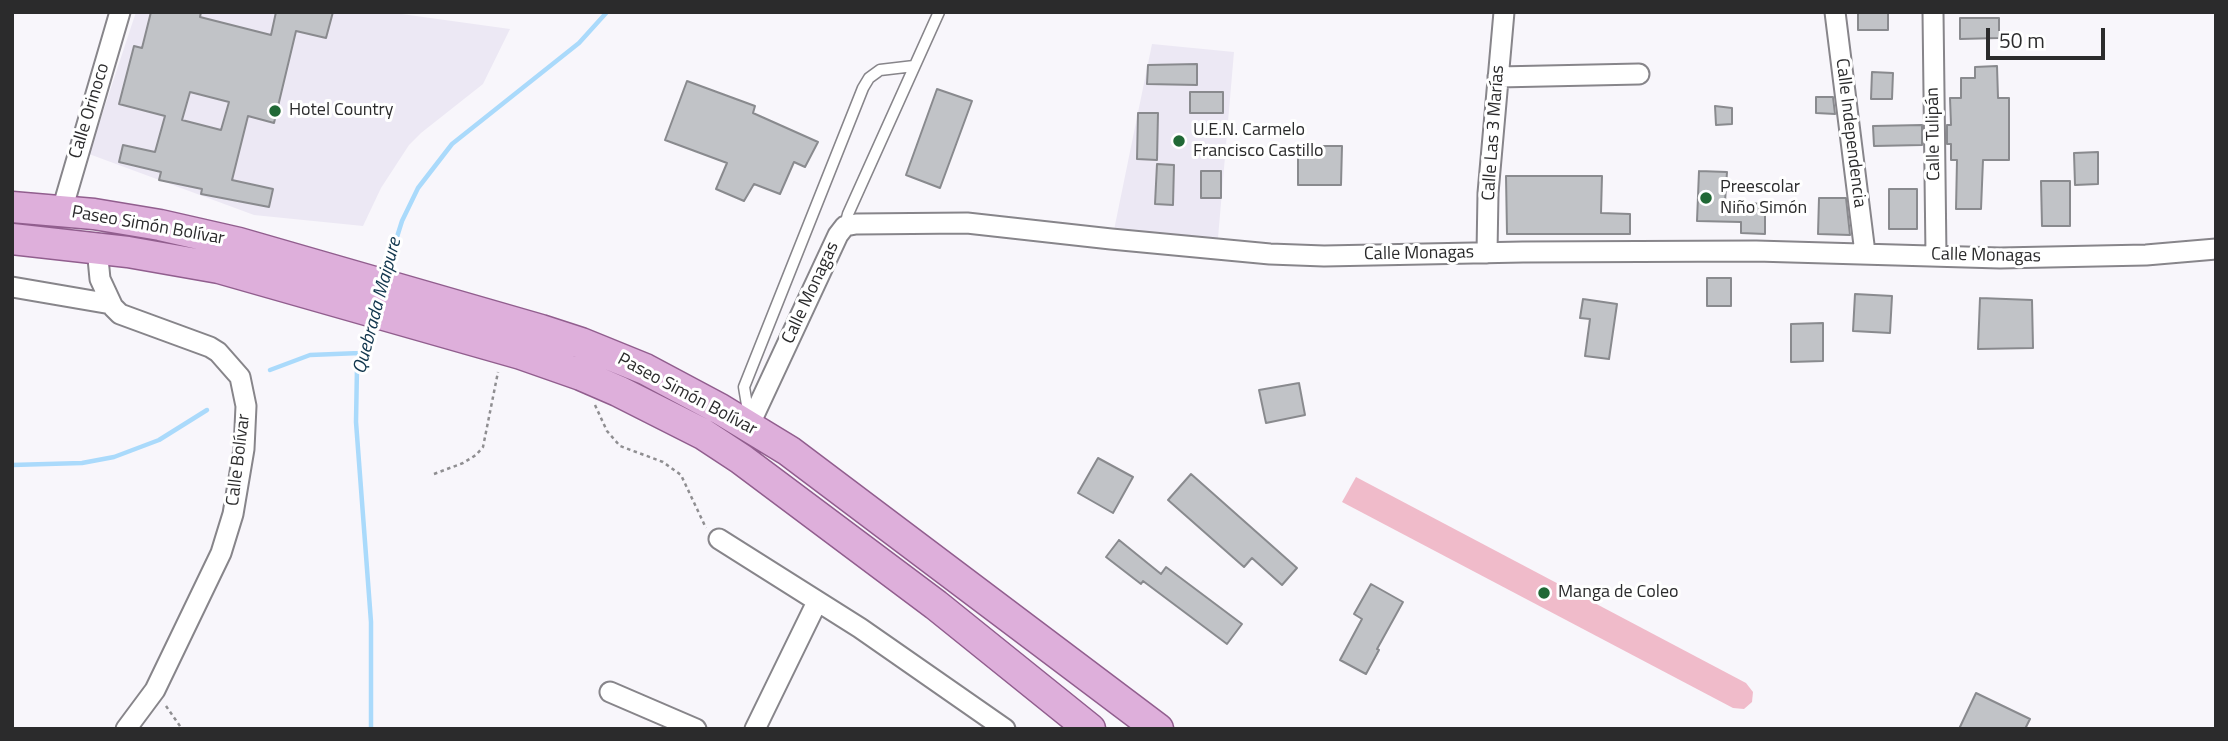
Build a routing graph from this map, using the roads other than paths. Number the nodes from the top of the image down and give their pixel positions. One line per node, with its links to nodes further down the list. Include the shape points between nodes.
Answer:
1 (120, 12): 10 (street, Calle Orinoco)
2 (939, 12): 6 (lane)
3 (1504, 12): 8 (street, Calle Las 3 Marías)
4 (1835, 12): 17 (street, Calle Independencia)
5 (1933, 12): 18 (street, Calle Tulipán)
6 (914, 66): 11 (lane); 21 (lane, via 880,70 863,88 744,387)
7 (1639, 74): 8 (street)
8 (1498, 77): 16 (street, Calle Las 3 Marías)
9 (12, 207): 10 (main road, Paseo Simón Bolívar)
10 (62, 210): 13 (main road); 21 (main road, Paseo Simón Bolívar, via 201,234 541,330 614,356)
11 (845, 226): 16 (street, Calle Monagas, via 967,223 1270,254); 21 (street, Calle Monagas)
12 (12, 239): 13 (main road, Paseo Simón Bolívar)
13 (60, 244): 14 (main road, Paseo Simón Bolívar)
14 (97, 248): 20 (street, via 100,279); 29 (main road, Paseo Simón Bolívar, via 219,268 502,348 581,375 656,409 741,459 936,605)
15 (2216, 249): 18 (street, Calle Monagas, via 2133,255)
16 (1487, 253): 17 (street, Calle Monagas)
17 (1865, 253): 18 (street, Calle Monagas)
18 (1936, 256)
19 (12, 287): 20 (street)
20 (111, 304): 25 (street, Calle Bolívar, via 120,314 218,352 240,377 246,406 244,449 228,535 155,690)
21 (753, 419): 30 (main road, Paseo Simón Bolívar)
22 (719, 539): 23 (street)
23 (817, 602): 27 (street); 28 (street)
24 (610, 692): 26 (street)
25 (125, 729)
26 (696, 729)
27 (755, 729)
28 (1004, 729)
29 (1090, 729)
30 (1158, 729)

